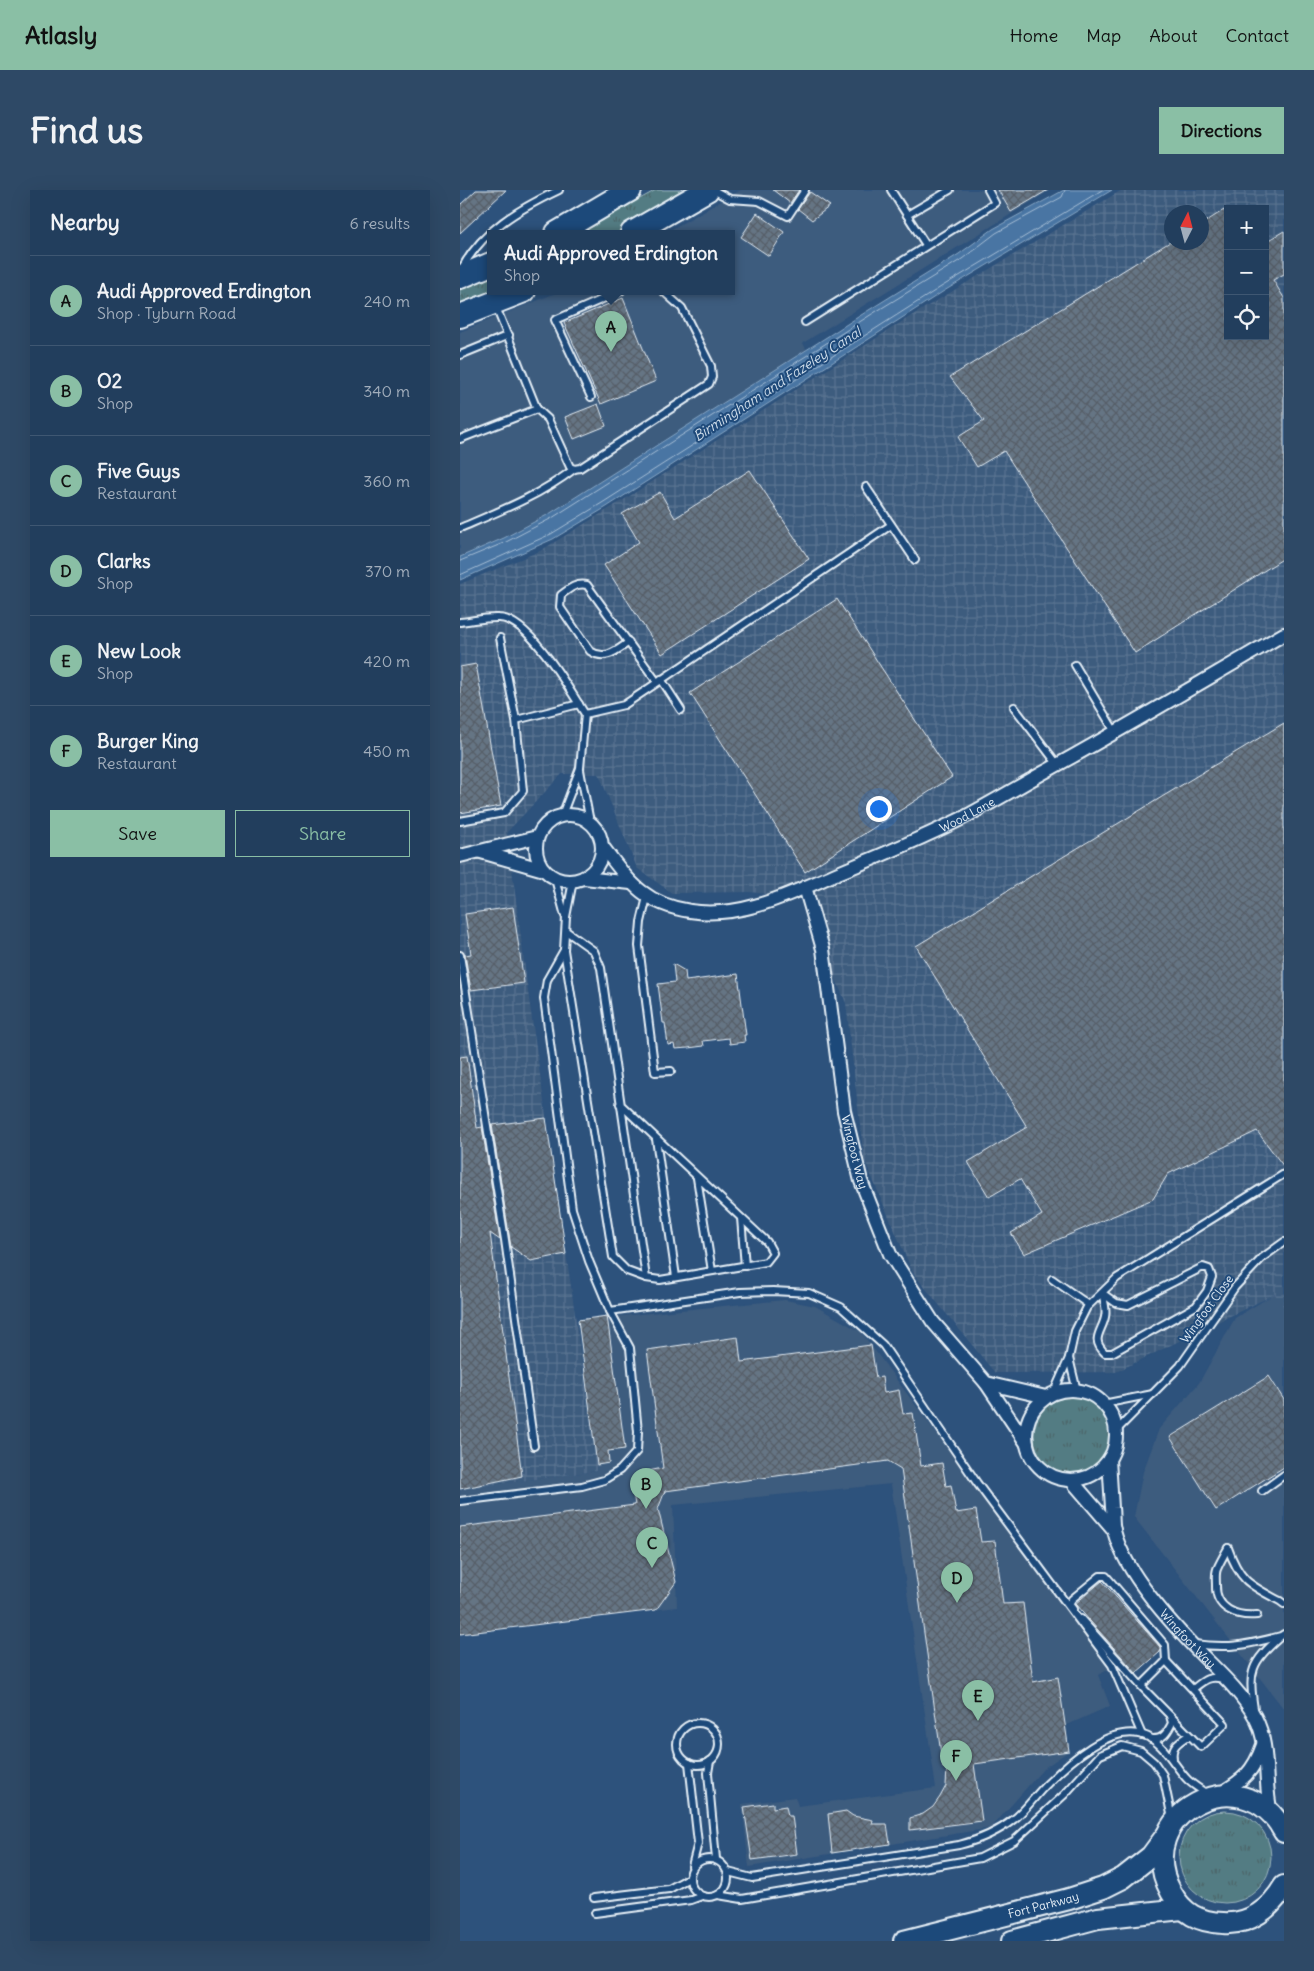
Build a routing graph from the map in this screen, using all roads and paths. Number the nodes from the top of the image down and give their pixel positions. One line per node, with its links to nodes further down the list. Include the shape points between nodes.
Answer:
1 (559, 190): 9 (lane, via 525,206)
2 (630, 190): 10 (highway)
3 (805, 190): 7 (lane, via 788,216 759,201 730,199)
4 (891, 190): 8 (lane)
5 (950, 190): 8 (lane)
6 (988, 190): 13 (lane, via 995,203)
7 (704, 191): 11 (highway)
8 (907, 215): 13 (lane)
9 (493, 230)
10 (562, 230)
11 (637, 230)
12 (487, 236): 15 (lane, via 469,255)
13 (926, 245): 22 (lane)
14 (487, 266): 16 (highway)
15 (460, 271)
16 (460, 277)
17 (514, 295): 20 (highway)
18 (612, 295): 25 (lane, via 555,320)
19 (667, 295): 28 (lane, via 682,308 711,366 709,384)
20 (494, 303): 21 (highway); 23 (lane)
21 (460, 316)
22 (805, 322)
23 (509, 335): 24 (lane); 26 (lane)
24 (460, 355)
25 (591, 398)
26 (537, 408): 27 (lane); 28 (lane, via 548,419 570,467)
27 (460, 439)
28 (574, 469): 31 (lane, via 523,501)
29 (866, 487): 30 (lane)
30 (891, 525): 32 (lane); 38 (lane)
31 (460, 528)
32 (915, 560)
33 (460, 622): 39 (lane, via 500,618 516,623 544,652)
34 (1284, 634): 44 (street, Wood Lane)
35 (500, 638): 43 (lane)
36 (629, 642): 36 (lane, via 588,585 571,587 562,595 560,607 590,652 605,656); 38 (lane)
37 (1075, 665): 44 (lane)
38 (659, 681): 41 (lane); 42 (lane, via 624,704)
39 (579, 704): 42 (lane); 43 (lane)
40 (1014, 707): 45 (lane)
41 (681, 710)
42 (585, 714): 46 (lane)
43 (516, 720): 48 (lane, via 523,791 504,813)
44 (1115, 732): 45 (street, Wood Lane)
45 (1058, 765): 58 (street, Wood Lane, via 964,817)
46 (580, 768): 47 (lane); 49 (lane)
47 (562, 816): 49 (street, via 582,817); 50 (street, via 542,827)
48 (460, 821)
49 (590, 822): 51 (street, via 597,829)
50 (537, 837): 52 (street); 54 (street, via 536,855)
51 (602, 846): 56 (street, via 598,865); 57 (street, Wood Lane)
52 (481, 852): 53 (street); 54 (street)
53 (460, 856)
54 (544, 870): 55 (street)
55 (555, 879): 56 (street); 60 (lane)
56 (578, 880): 57 (street); 60 (lane)
57 (631, 883): 59 (street, Wood Lane)
58 (806, 887): 59 (street, Wood Lane, via 759,906 726,912 669,907); 80 (street, Wingfoot Way, via 823,950 844,1111 861,1181 890,1254 933,1322)
59 (647, 897): 64 (lane, via 639,946 654,1072)
60 (566, 917): 61 (lane)
61 (566, 931): 62 (lane); 65 (lane, via 594,951 601,968)
62 (564, 950): 74 (lane, via 613,1257 627,1271); 78 (lane, via 547,980 544,998 572,1209)
63 (460, 955): 87 (lane, via 504,1230)
64 (671, 1071)
65 (620, 1104): 66 (lane); 74 (lane)
66 (656, 1138): 68 (lane); 73 (lane)
67 (1284, 1174): 76 (lane, via 1117,1278)
68 (697, 1178): 69 (lane); 72 (lane)
69 (741, 1218): 71 (lane); 71 (lane, via 767,1242 773,1253 766,1262)
70 (1284, 1242): 82 (lane, Wingfoot Close, via 1262,1258 1235,1288 1180,1366)
71 (746, 1266): 72 (lane)
72 (712, 1271): 73 (lane)
73 (676, 1277): 74 (lane)
74 (646, 1278)
75 (1052, 1280): 77 (lane)
76 (1102, 1293): 76 (lane, via 1106,1315 1097,1342 1099,1348 1109,1354 1196,1306 1207,1291 1212,1273 1203,1267 1197,1269 1128,1305 1113,1301); 77 (lane)
77 (1089, 1306): 79 (lane, via 1075,1331)
78 (610, 1311): 92 (lane, via 630,1348 637,1451 620,1470 604,1480 582,1486); 104 (lane, via 740,1292 773,1291 809,1293 841,1306 883,1344 977,1483 1112,1665)
79 (1069, 1358): 81 (lane); 83 (lane)
80 (986, 1383): 83 (street); 86 (street, Wingfoot Way)
81 (1077, 1391): 83 (street); 84 (street, via 1091,1395)
82 (1153, 1394): 84 (lane); 85 (lane, Wingfoot Close)
83 (1050, 1396): 86 (street, via 1036,1406 1030,1418)
84 (1103, 1404): 85 (street, via 1112,1416)
85 (1116, 1431): 88 (street, via 1115,1446)
86 (1027, 1444): 90 (street, via 1043,1470)
87 (534, 1446)
88 (1109, 1459): 90 (street, via 1086,1478); 93 (street, Wingfoot Way)
89 (1284, 1476): 91 (lane)
90 (1071, 1480): 93 (street, Wingfoot Way)
91 (1262, 1491)
92 (460, 1501)
93 (1114, 1530): 97 (street, Wingfoot Way, via 1135,1574 1178,1632)
94 (1284, 1604): 95 (lane, via 1252,1586 1240,1574 1228,1548 1216,1570 1216,1592 1232,1613)
95 (1257, 1615)
96 (1282, 1635): 97 (lane, via 1242,1646 1220,1648); 103 (lane, via 1262,1653 1253,1673)
97 (1191, 1644): 99 (street, Wingfoot Way)
98 (1166, 1661): 100 (lane); 100 (lane, via 1165,1645 1106,1576 1100,1576 1072,1599 1073,1609); 101 (lane)
99 (1226, 1680): 101 (lane, via 1204,1680); 103 (street, Wingfoot Way)
100 (1141, 1686): 102 (lane)
101 (1193, 1690): 105 (lane, via 1225,1724 1201,1747)
102 (1169, 1715): 105 (lane); 106 (lane, via 1172,1723 1166,1733)
103 (1256, 1718): 107 (street, Wingfoot Way)
104 (1142, 1734): 106 (lane); 115 (lane, via 1121,1734 1091,1746 1048,1783 1015,1819 982,1838 949,1847 752,1878)
105 (1191, 1737): 108 (lane, via 1174,1746)
106 (1151, 1739): 108 (lane)
107 (1263, 1743): 111 (street, via 1256,1762 1242,1781); 112 (street, Wingfoot Way, via 1267,1793)
108 (1174, 1760): 111 (lane, via 1186,1778)
109 (710, 1761): 110 (lane); 110 (lane, via 718,1751 719,1739 706,1724 695,1723 680,1732 677,1739 679,1753); 114 (lane, via 708,1773)
110 (690, 1763): 116 (lane, via 698,1843)
111 (1215, 1796): 112 (main road, via 1247,1798 1261,1805); 113 (main road, Fort Parkway, via 1196,1803)
112 (1279, 1822)
113 (1169, 1829): 118 (lane, via 1163,1775 1141,1751 1122,1746 1100,1755 1065,1794 1014,1841 980,1858 742,1899); 121 (main road, via 1162,1871); 123 (main road, Fort Parkway, via 1151,1856 1123,1878 1103,1888)
114 (716, 1859): 115 (lane); 116 (lane, via 702,1859)
115 (728, 1872): 118 (lane, via 727,1884)
116 (690, 1875): 119 (lane, via 692,1888); 120 (lane, via 669,1889)
117 (1282, 1892): 121 (main road, via 1259,1914 1231,1924 1211,1922)
118 (718, 1895): 119 (lane)
119 (702, 1896): 122 (lane)
120 (594, 1898)
121 (1182, 1909): 124 (main road, via 1098,1918)
122 (596, 1913)
123 (904, 1941)
124 (1012, 1941)

